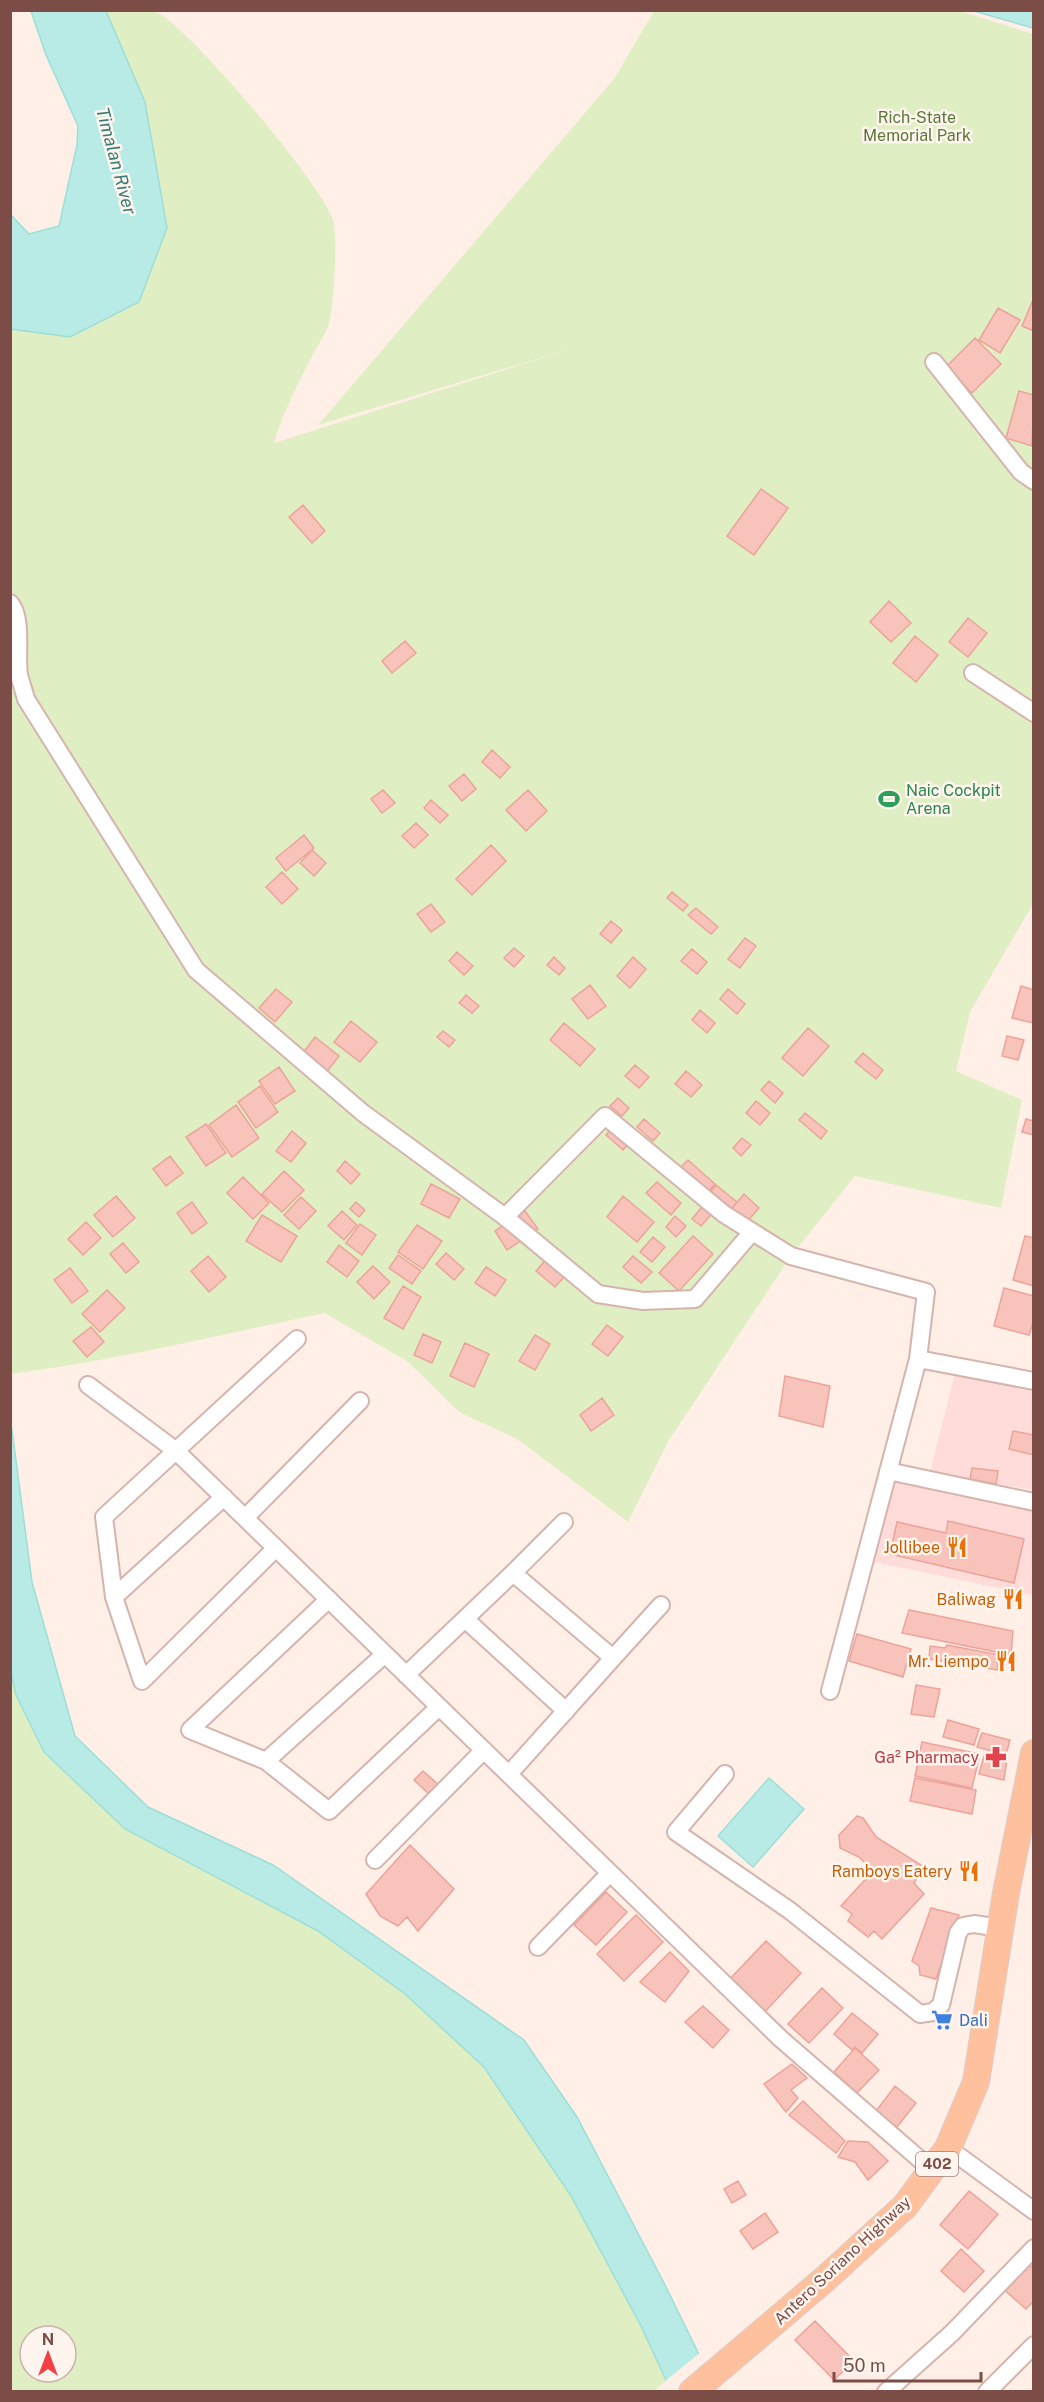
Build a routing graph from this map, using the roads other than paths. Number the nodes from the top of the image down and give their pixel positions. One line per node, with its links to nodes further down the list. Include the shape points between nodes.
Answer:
1 (934, 362): 2 (street, via 1021,472)
2 (1034, 481)
3 (10, 603): 6 (street, via 17,618 19,674 26,699 196,970 363,1113)
4 (973, 673): 5 (street)
5 (1034, 713)
6 (505, 1217): 7 (street, via 598,1294 643,1301 695,1299); 7 (street, via 605,1116 724,1214)
7 (752, 1232): 9 (street, via 791,1256 926,1292)
8 (297, 1339): 13 (street)
9 (918, 1359): 10 (street); 14 (street)
10 (1034, 1380)
11 (88, 1385): 13 (street)
12 (360, 1401): 17 (street)
13 (175, 1450): 15 (street); 21 (street, via 104,1517)
14 (888, 1472): 16 (street); 28 (street)
15 (224, 1497): 17 (street); 21 (street)
16 (1034, 1502)
17 (245, 1518): 19 (street)
18 (564, 1522): 20 (street)
19 (276, 1548): 21 (street, via 142,1681); 22 (street)
20 (513, 1573): 24 (street); 26 (street)
21 (114, 1597)
22 (329, 1599): 25 (street); 33 (street, via 190,1730)
23 (661, 1605): 26 (street)
24 (465, 1618): 27 (street); 30 (street)
25 (385, 1654): 27 (street); 33 (street)
26 (613, 1658): 30 (street)
27 (406, 1674): 29 (street)
28 (831, 1691)
29 (439, 1707): 31 (street); 33 (street, via 329,1811)
30 (566, 1711): 34 (street)
31 (484, 1750): 34 (street); 36 (street)
32 (1034, 1753): 38 (main road, Antero Soriano Highway / 402)
33 (266, 1761)
34 (509, 1774): 37 (street)
35 (725, 1774): 38 (street, via 676,1832 789,1910 920,2014 933,2012 941,2005 963,1926)
36 (375, 1860)
37 (610, 1873): 39 (street); 41 (street, via 781,2039)
38 (1000, 1928): 40 (main road, Antero Soriano Highway / 402, via 976,2082)
39 (538, 1947)
40 (948, 2148): 41 (main road, Antero Soriano Highway / 402); 42 (street)
41 (932, 2170): 45 (main road, Antero Soriano Highway / 402, via 905,2206)
42 (1034, 2211)
43 (1034, 2248): 46 (street, via 952,2333)
44 (1034, 2345): 47 (street)
45 (692, 2391)
46 (886, 2391)
47 (987, 2391)

